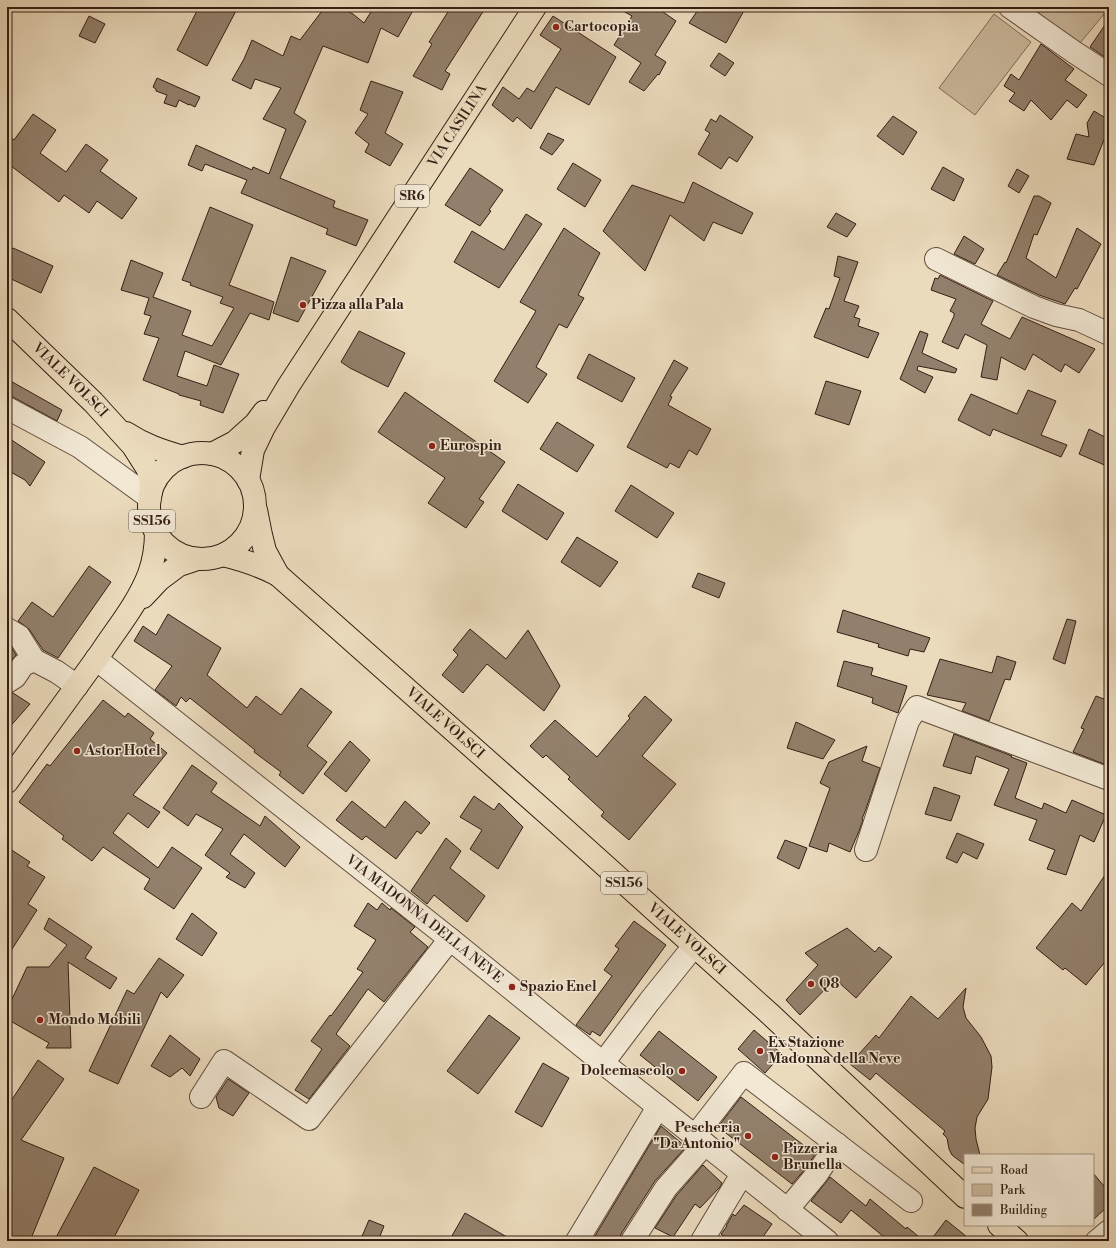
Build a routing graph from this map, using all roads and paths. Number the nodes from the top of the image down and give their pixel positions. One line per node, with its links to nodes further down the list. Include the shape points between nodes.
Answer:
1 (535, 7): 7 (main road, VIA CASILINA / SR6)
2 (1010, 7): 3 (street)
3 (1109, 75)
4 (936, 259): 6 (street, via 1034,307 1079,320)
5 (7, 319): 9 (main road, VIALE VOLSCI / SS156)
6 (1109, 334)
7 (289, 385): 10 (main road, VIA CASILINA / SR6, via 255,424 235,442); 12 (main road, VIA CASILINA / SR6, via 253,450)
8 (7, 408): 13 (street, via 80,447)
9 (115, 426): 11 (main road, VIALE VOLSCI / SS156, via 151,447); 13 (main road, VIALE VOLSCI / SS156, via 133,446 147,468)
10 (212, 454): 11 (main road, SS156, via 197,453); 12 (main road, SS156, via 226,459 239,468)
11 (183, 456): 13 (main road, SS156, via 168,466 156,480)
12 (248, 480): 14 (main road, SS156)
13 (151, 495): 15 (main road, SS156, via 150,516)
14 (255, 504): 16 (main road, SS156, via 250,529 234,549); 18 (main road, VIALE VOLSCI / SS156, via 265,551)
15 (156, 532): 17 (main road, SS156, via 166,545 180,555); 19 (main road, via 156,549 149,573)
16 (223, 555): 17 (main road, SS156); 18 (main road, VIALE VOLSCI / SS156, via 252,562)
17 (196, 559): 19 (main road, via 179,565 159,580)
18 (278, 574): 29 (main road, VIALE VOLSCI / SS156)
19 (127, 614): 21 (main road)
20 (7, 629): 22 (street, via 19,636)
21 (96, 659): 24 (main road); 28 (street, VIA MADONNA DELLA NEVE)
22 (34, 660): 23 (street, via 23,665 15,677); 24 (street)
23 (7, 682)
24 (77, 686): 26 (main road)
25 (1109, 779): 27 (street, via 917,707 908,721)
26 (7, 782)
27 (866, 850)
28 (450, 939): 30 (street, VIA MADONNA DELLA NEVE); 31 (street, via 309,1119 224,1062)
29 (694, 946): 30 (street); 36 (main road, VIALE VOLSCI / SS156)
30 (602, 1063): 32 (street, VIA MADONNA DELLA NEVE)
31 (201, 1097)
32 (658, 1107): 33 (street, VIA MADONNA DELLA NEVE); 42 (street)
33 (700, 1140): 34 (street, via 744,1073); 35 (street, VIA MADONNA DELLA NEVE); 43 (street)
34 (837, 1144): 37 (street); 38 (street)
35 (742, 1174): 38 (street, VIA MADONNA DELLA NEVE); 44 (street)
36 (964, 1196)
37 (911, 1201)
38 (788, 1210): 45 (street, VIA MADONNA DELLA NEVE)
39 (990, 1226): 46 (main road)
40 (1000, 1226): 47 (main road)
41 (1109, 1231): 48 (street)
42 (577, 1241)
43 (632, 1241)
44 (702, 1241)
45 (827, 1241)
46 (999, 1241)
47 (1017, 1241)
48 (1098, 1241)

